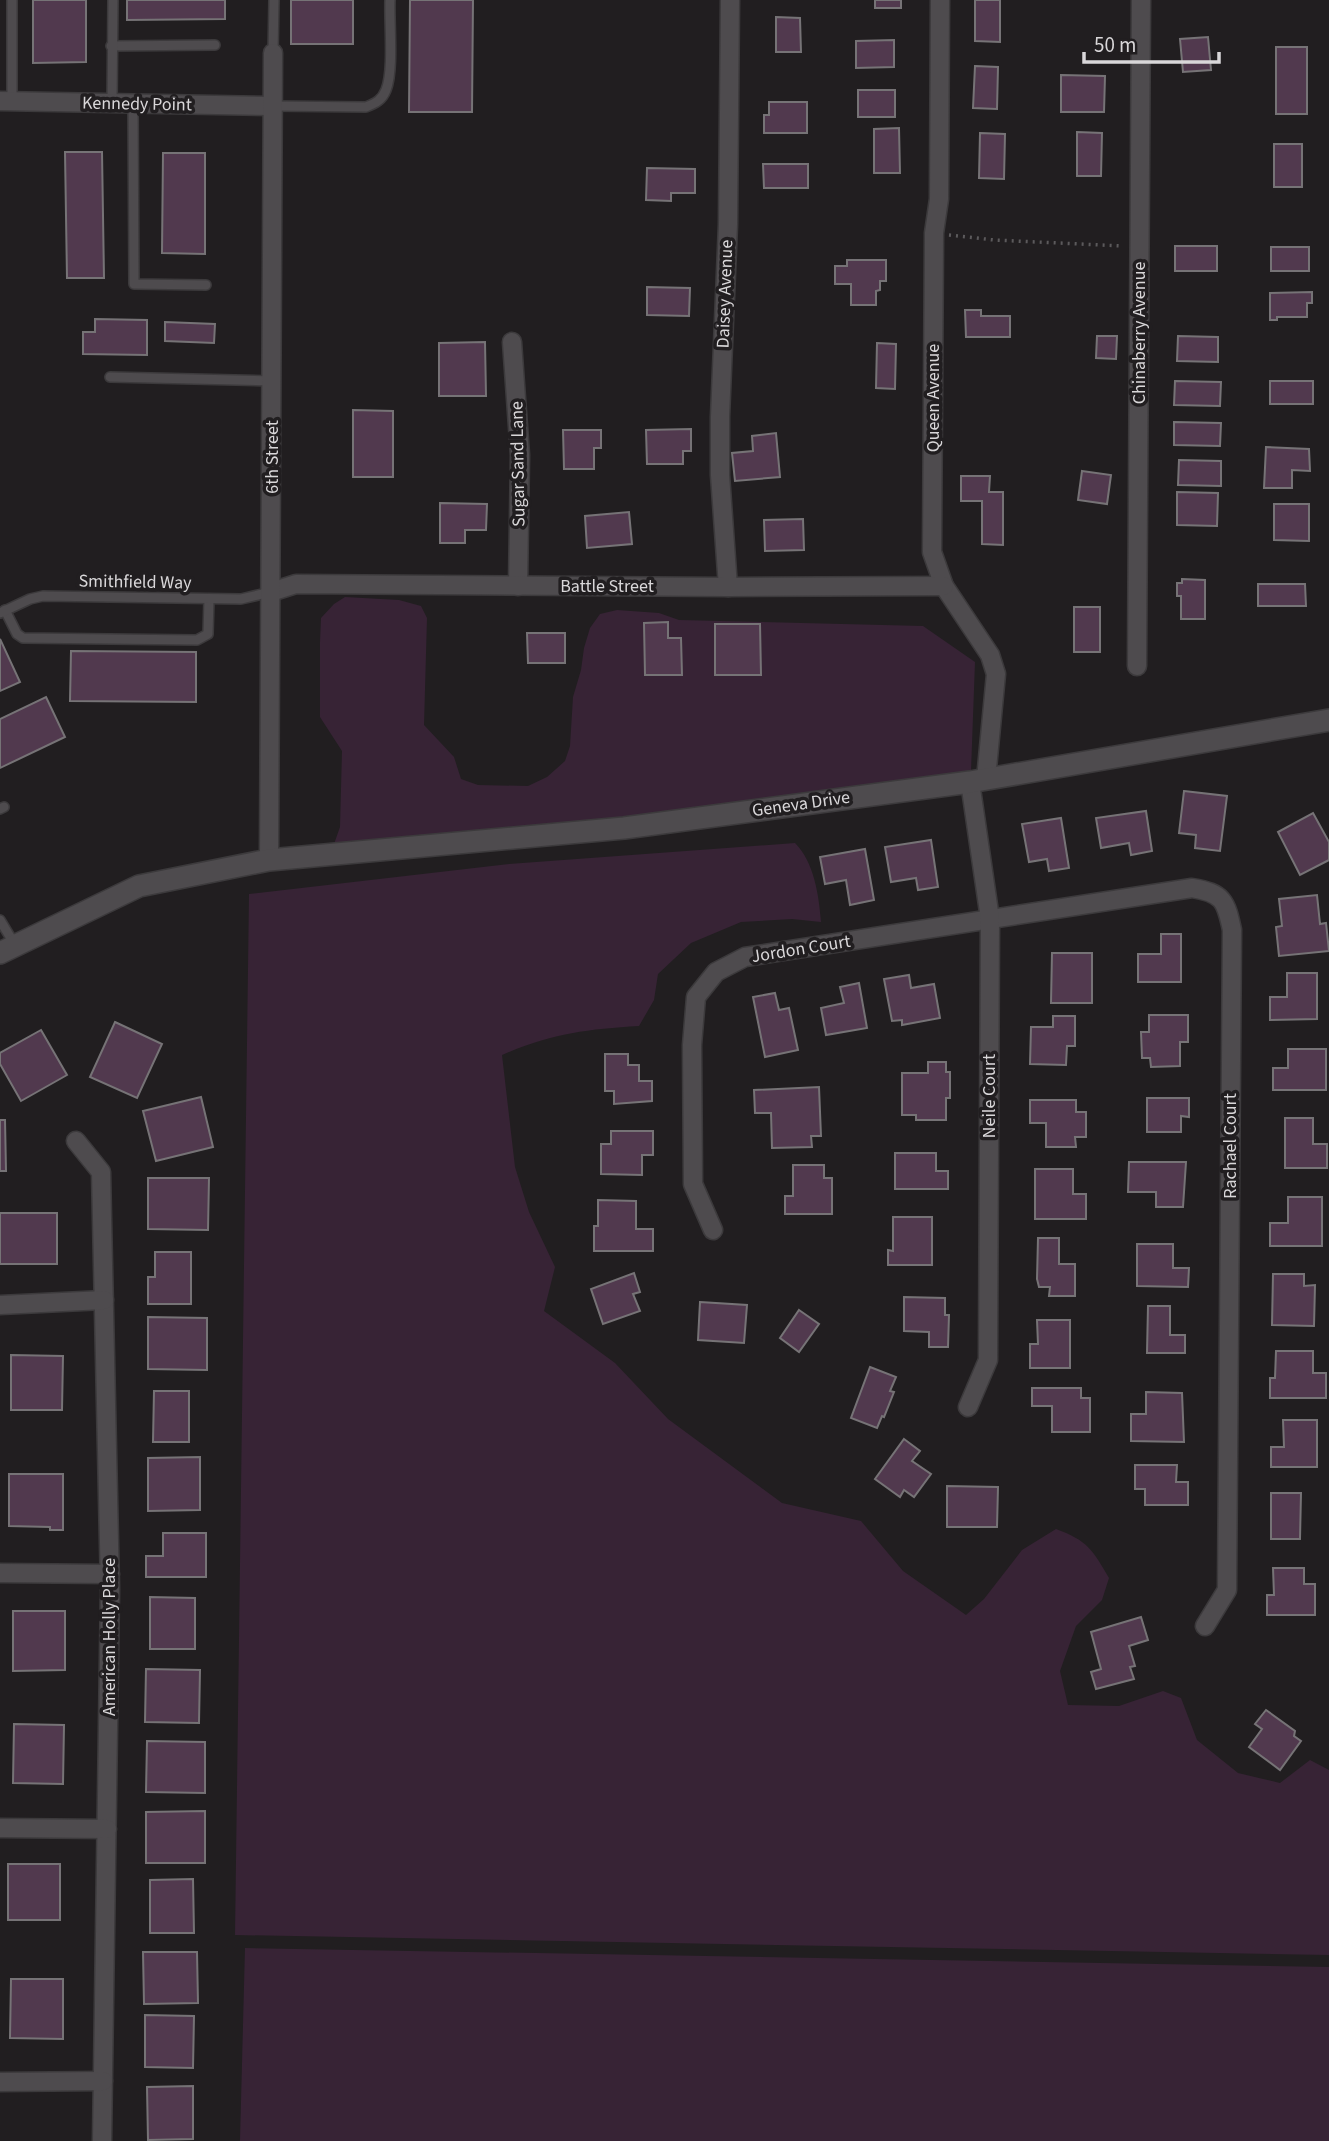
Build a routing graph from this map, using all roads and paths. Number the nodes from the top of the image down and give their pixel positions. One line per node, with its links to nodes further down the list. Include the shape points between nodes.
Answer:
1 (12, 0): 11 (lane)
2 (113, 0): 9 (lane)
3 (274, 0): 10 (lane)
4 (390, 0): 14 (lane, via 389,73 378,102 366,107)
5 (730, 0): 23 (street, Daisey Avenue, via 720,417)
6 (940, 0): 15 (street, Queen Avenue, via 939,199)
7 (1141, 0): 16 (street, Chinaberry Avenue)
8 (215, 45): 9 (lane)
9 (111, 47): 12 (lane)
10 (273, 54): 14 (street, 6th Street)
11 (6, 101): 12 (street, Kennedy Point)
12 (111, 103): 13 (street, Kennedy Point)
13 (133, 103): 14 (street, Kennedy Point); 17 (lane, via 135,284)
14 (273, 106): 20 (street, 6th Street)
15 (934, 233): 16 (path); 22 (street, Queen Avenue, via 932,552)
16 (1139, 247): 27 (street, Chinaberry Avenue)
17 (206, 285)
18 (512, 342): 21 (street, Sugar Sand Lane, via 520,455)
19 (110, 377): 20 (lane)
20 (272, 381): 24 (street, 6th Street)
21 (518, 586): 23 (street, Battle Street); 24 (street, Battle Street, via 296,584)
22 (944, 586): 23 (street, Battle Street); 29 (street, Queen Avenue, via 990,655 996,674)
23 (728, 587)
24 (271, 592): 25 (lane, Smithfield Way, via 241,599); 30 (street, 6th Street)
25 (209, 599): 26 (lane, Smithfield Way, via 43,596); 26 (lane, via 208,634 197,640 23,638)
26 (3, 612)
27 (1137, 666)
28 (1329, 720): 29 (main road, Geneva Drive)
29 (978, 780): 30 (main road, Geneva Drive, via 624,828); 31 (street, Neile Court)
30 (269, 860): 33 (main road, Geneva Drive, via 138,886)
31 (990, 919): 35 (street, Jordon Court, via 745,957 716,972 696,997 692,1045 693,1184); 38 (street, Neile Court, via 988,1360); 41 (street, Rachael Court, via 1192,888 1212,891 1227,905 1232,944 1227,1590)
32 (0, 920): 33 (lane)
33 (7, 949)
34 (76, 1141): 36 (street, American Holly Place, via 101,1172)
35 (713, 1230)
36 (104, 1300): 37 (street); 40 (street, American Holly Place)
37 (0, 1305)
38 (968, 1407)
39 (0, 1573): 40 (street)
40 (110, 1574): 43 (street, American Holly Place)
41 (1205, 1626)
42 (0, 1828): 43 (street)
43 (107, 1829): 44 (street, American Holly Place)
44 (103, 2081): 45 (street); 46 (street, American Holly Place)
45 (0, 2082)
46 (102, 2141)

